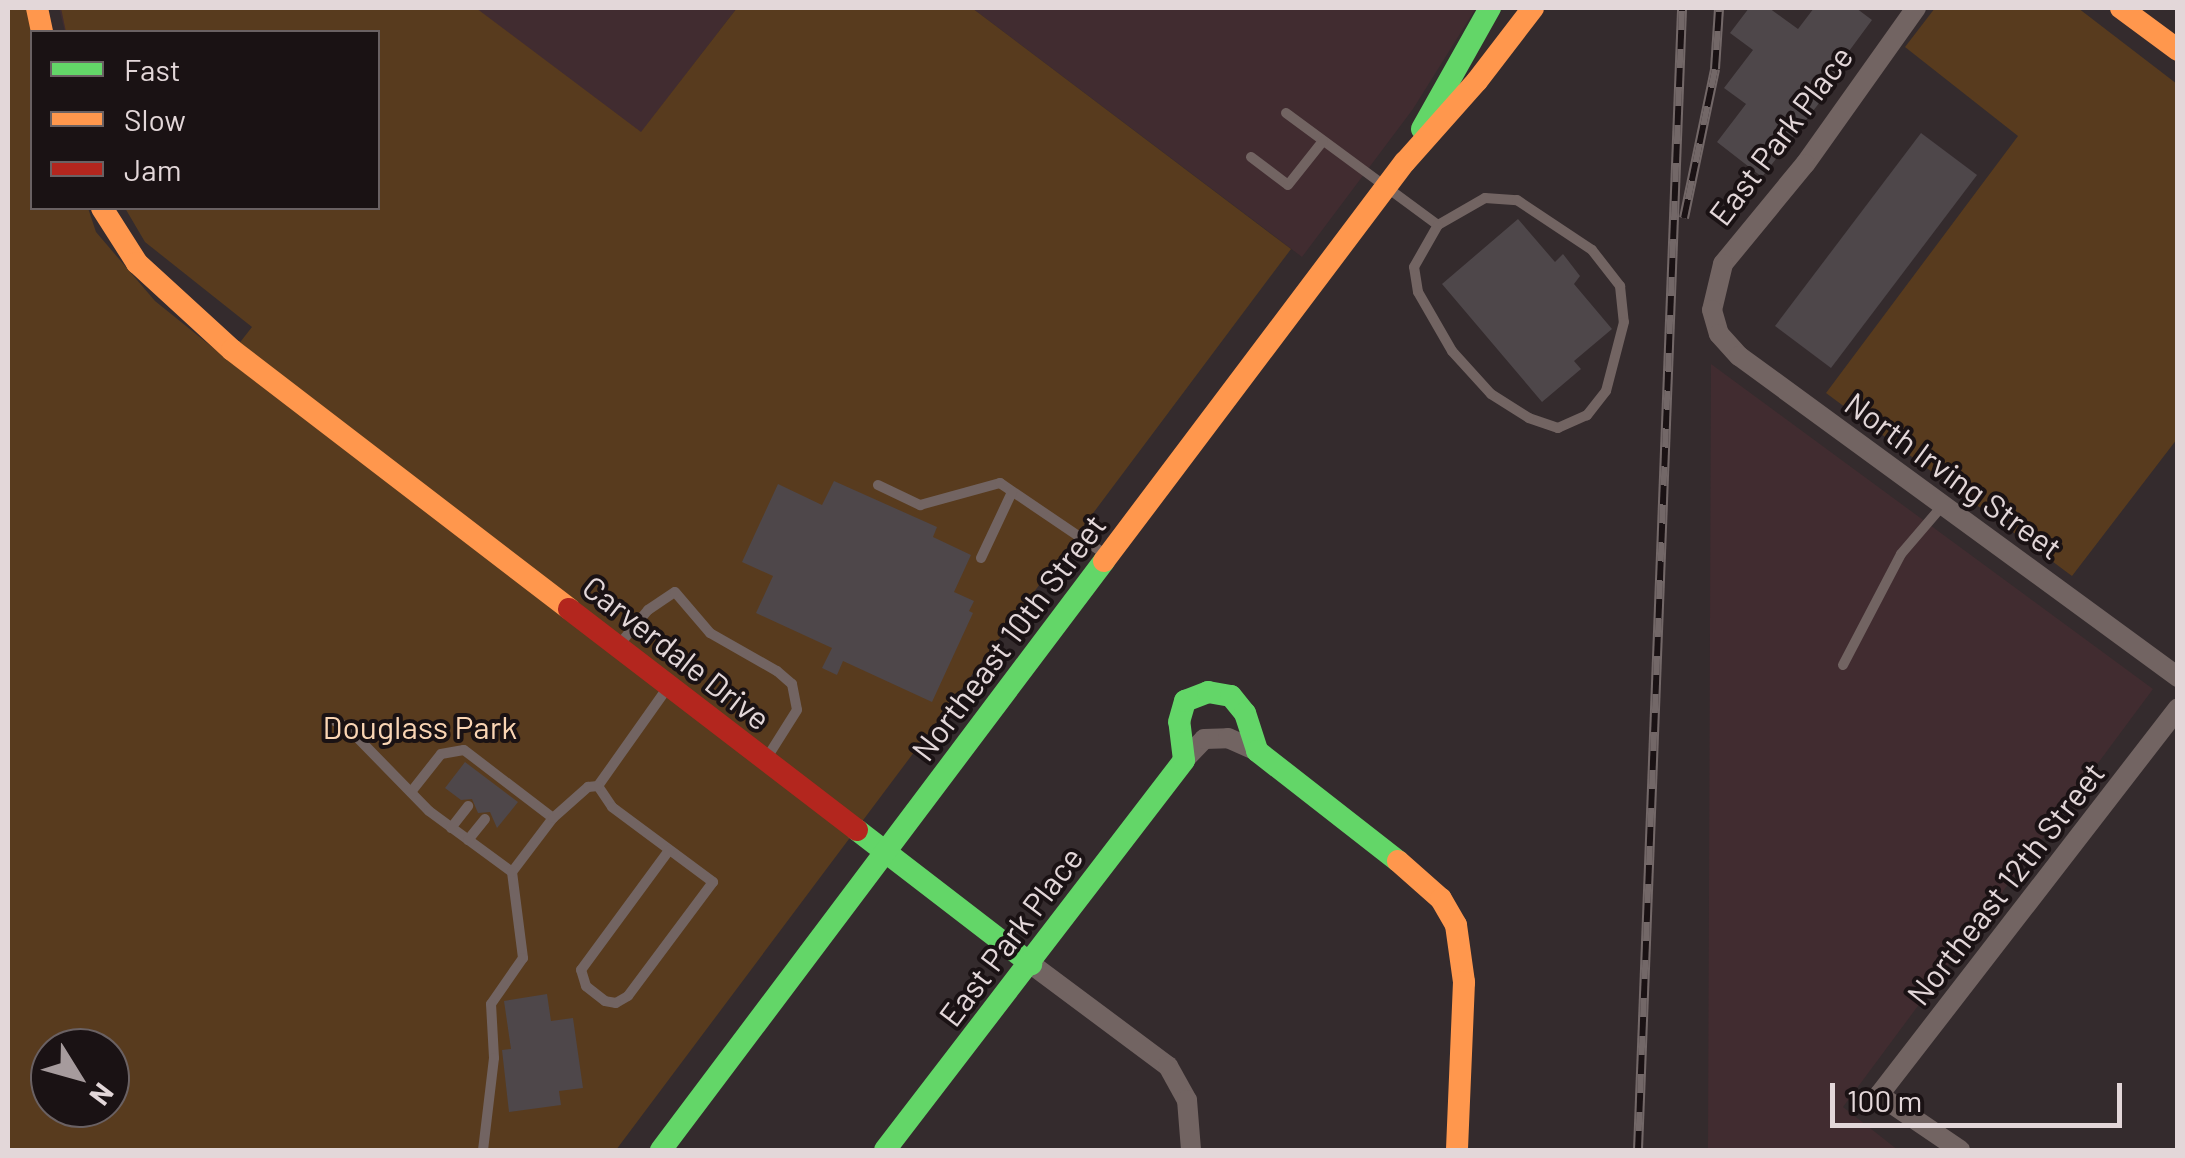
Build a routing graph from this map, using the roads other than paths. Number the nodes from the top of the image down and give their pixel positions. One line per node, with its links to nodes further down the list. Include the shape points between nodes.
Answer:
1 (1490, 8): 9 (street, Northeast 10th Street)
2 (1532, 8): 9 (street, Northeast 10th Street)
3 (2121, 8): 5 (street)
4 (1910, 10): 13 (street, East Park Place, via 1805,164 1723,264)
5 (2178, 50)
6 (1286, 113): 7 (lane)
7 (1323, 140): 8 (lane, via 1288,185); 10 (lane)
8 (1252, 157)
9 (1406, 162): 10 (street, Northeast 10th Street)
10 (1386, 187): 12 (lane); 17 (street, Northeast 10th Street)
11 (103, 210): 19 (street, Carverdale Drive, via 136,263 182,308)
12 (1438, 225): 12 (lane, via 1485,198 1517,200 1592,250 1620,286 1624,322 1606,391 1587,415 1558,428 1528,418 1490,394 1452,351 1418,292 1414,267)
13 (1712, 310): 16 (street, North Irving Street, via 1719,334 1739,356)
14 (878, 485): 15 (lane, via 920,505 1000,483)
15 (1012, 492): 17 (lane); 18 (lane)
16 (1944, 504): 20 (lane, via 1901,554); 21 (street, North Irving Street)
17 (1109, 557): 36 (street, Northeast 10th Street)
18 (981, 558)
19 (618, 646): 22 (street, Carverdale Drive); 26 (lane, via 648,610 675,592 710,633 785,677 798,710)
20 (1843, 665)
21 (2178, 677)
22 (668, 686): 26 (street, Carverdale Drive); 28 (lane)
23 (2178, 708): 44 (street, Northeast 12th Street, via 1880,1095)
24 (333, 720): 29 (lane)
25 (1257, 751): 27 (street, East Park Place, via 1228,738 1204,738); 27 (street, via 1232,696 1208,692 1185,701 1179,722); 43 (street, via 1422,880 1456,925 1464,982)
26 (765, 760): 36 (street, Carverdale Drive)
27 (1184, 760): 38 (street, East Park Place)
28 (598, 786): 31 (lane, via 588,787); 35 (lane, via 612,807)
29 (411, 792): 31 (lane, via 440,754 464,750); 33 (lane)
30 (468, 806): 33 (lane)
31 (554, 818): 37 (lane)
32 (485, 819): 34 (lane)
33 (451, 828): 34 (lane)
34 (468, 840): 37 (lane)
35 (670, 850): 35 (lane, via 713,882 628,996 605,1001 586,986 581,970)
36 (886, 853): 38 (street, Carverdale Drive); 40 (street, Northeast 10th Street)
37 (512, 872): 39 (lane, via 523,958 491,1004 494,1058)
38 (1031, 964): 41 (street, East Park Place); 42 (street, Carverdale Drive, via 1168,1066 1187,1100)
39 (483, 1150)
40 (661, 1150)
41 (885, 1150)
42 (1191, 1150)
43 (1458, 1150)
44 (1960, 1150)

